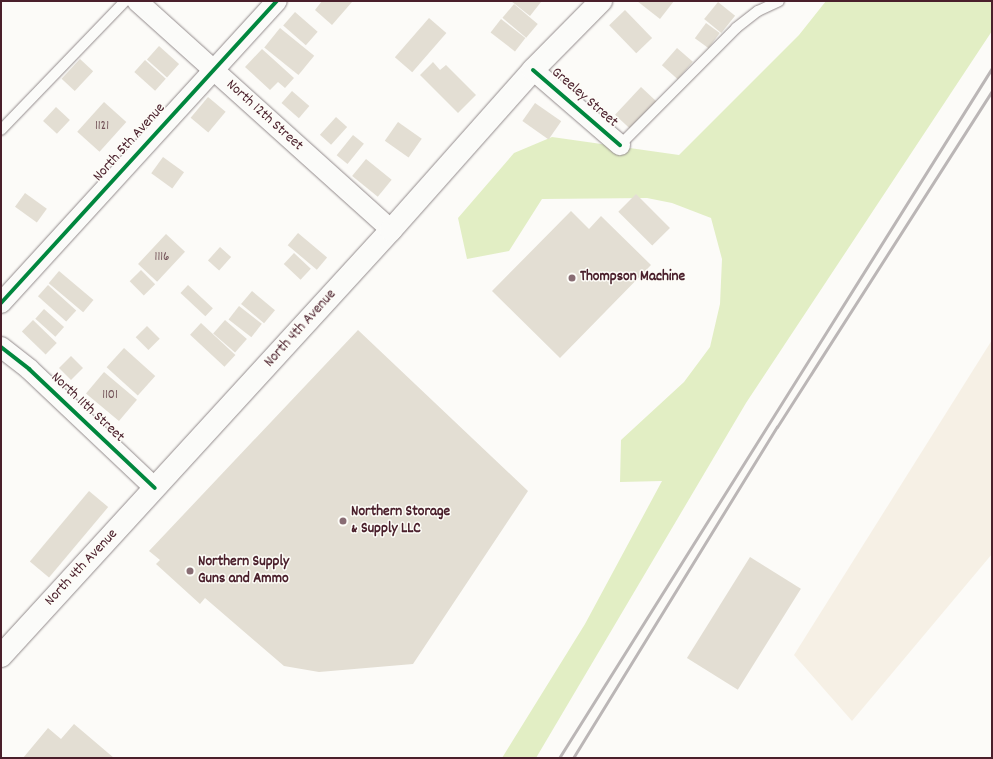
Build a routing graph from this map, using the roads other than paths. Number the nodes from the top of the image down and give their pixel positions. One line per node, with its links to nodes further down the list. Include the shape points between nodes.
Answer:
1 (124, 1): 8 (lane)
2 (137, 1): 6 (street, North 12th Street)
3 (277, 1): 6 (street, North 5th Avenue)
4 (601, 1): 7 (main road, North 4th Avenue)
5 (779, 1): 9 (lane, via 758,11 736,28)
6 (212, 70): 10 (street, North 12th Street); 11 (street, North 5th Avenue)
7 (533, 70): 9 (street, Greeley Street); 10 (main road, North 4th Avenue)
8 (1, 130)
9 (620, 145)
10 (391, 230): 13 (main road, North 4th Avenue)
11 (1, 303)
12 (1, 347): 13 (street, North 11th Street)
13 (155, 488): 14 (main road, North 4th Avenue)
14 (1, 656)

